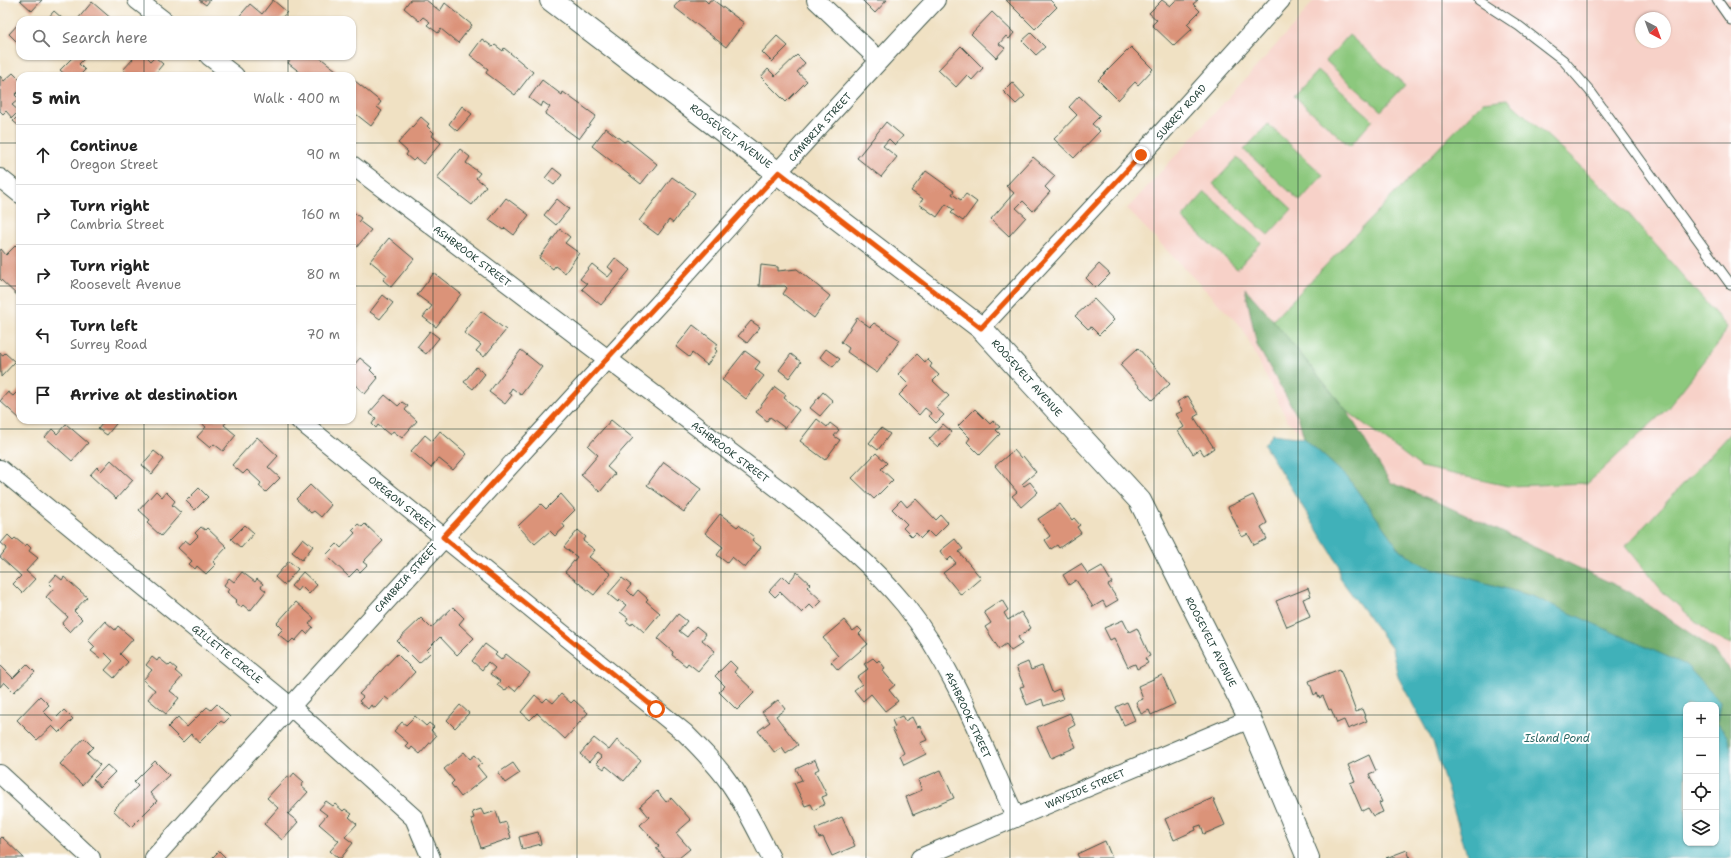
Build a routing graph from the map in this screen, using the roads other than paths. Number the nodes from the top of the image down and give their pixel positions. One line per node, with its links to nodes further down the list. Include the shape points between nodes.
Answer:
1 (137, 0): 8 (street)
2 (551, 0): 14 (street, ROOSEVELT AVENUE)
3 (816, 0): 11 (street)
4 (936, 0): 11 (street, CAMBRIA STREET)
5 (1281, 0): 18 (street, SURREY ROAD)
6 (1479, 0): 17 (lane, via 1519,26 1563,60 1590,91)
7 (1717, 0): 9 (lane)
8 (158, 16)
9 (1731, 20)
10 (214, 60): 12 (street)
11 (879, 60): 14 (street, CAMBRIA STREET)
12 (230, 72)
13 (356, 169): 19 (street, ASHBROOK STREET)
14 (779, 172): 18 (street, ROOSEVELT AVENUE); 19 (street, CAMBRIA STREET)
15 (0, 178): 16 (street)
16 (16, 191)
17 (1731, 286)
18 (981, 328): 24 (street, ROOSEVELT AVENUE, via 1140,502)
19 (608, 359): 22 (street, CAMBRIA STREET); 26 (street, ASHBROOK STREET, via 792,499 848,546 891,589 923,631 955,684)
20 (304, 424): 22 (street, OREGON STREET)
21 (0, 469): 23 (street, GILLETTE CIRCLE)
22 (443, 537): 23 (street, CAMBRIA STREET); 30 (street, OREGON STREET, via 698,746 720,770 736,794)
23 (290, 706): 28 (street, CAMBRIA STREET); 29 (street, GILLETTE CIRCLE, via 414,818)
24 (1250, 719): 26 (street, WAYSIDE STREET); 32 (street, ROOSEVELT AVENUE)
25 (0, 774): 27 (street)
26 (1016, 818): 31 (street, WAYSIDE STREET)
27 (92, 858)
28 (154, 858)
29 (431, 858)
30 (771, 858)
31 (920, 858)
32 (1308, 858)

